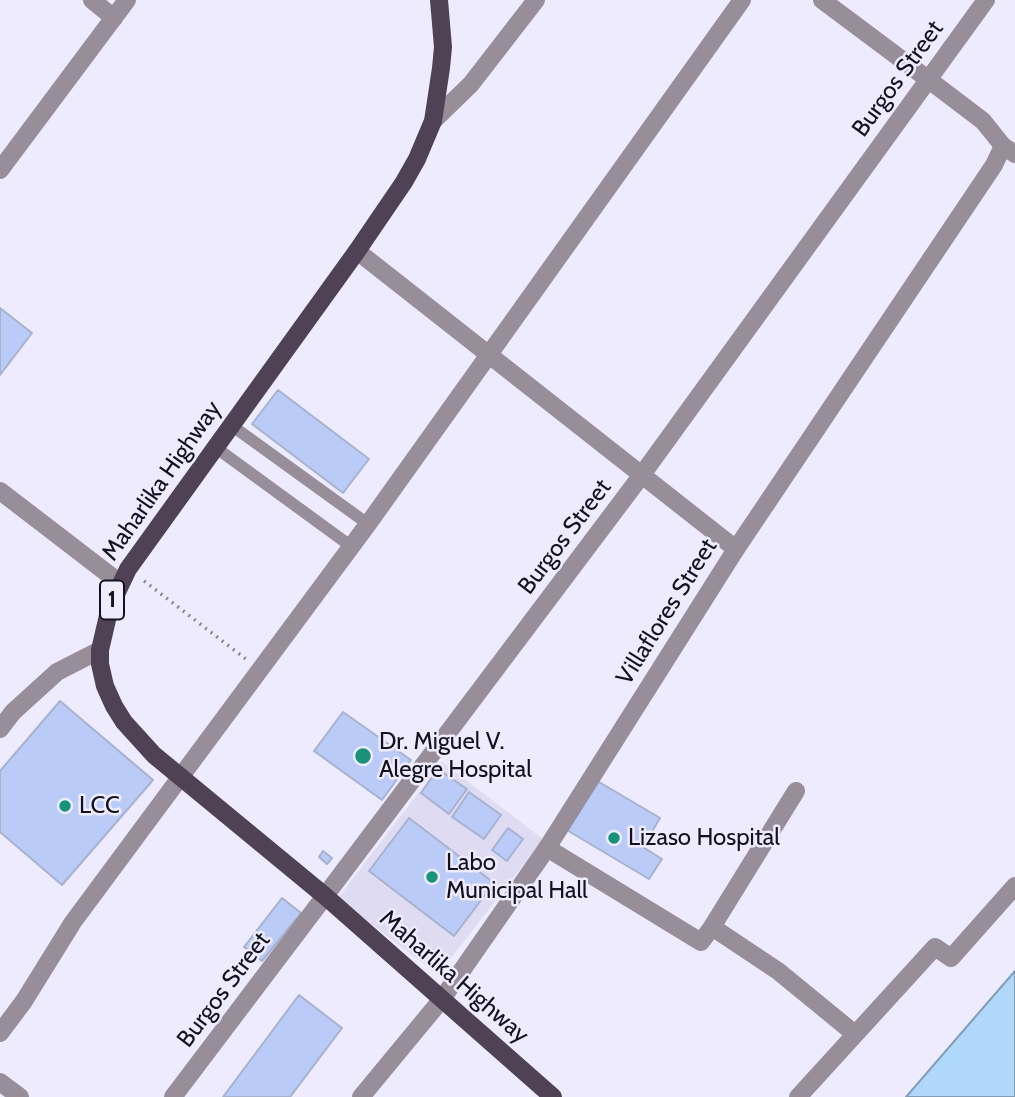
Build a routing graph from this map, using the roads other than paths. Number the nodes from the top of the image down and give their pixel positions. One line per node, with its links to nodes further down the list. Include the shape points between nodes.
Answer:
1 (92, 0): 8 (street)
2 (127, 0): 8 (street)
3 (439, 0): 10 (main road, Maharlika Highway / 1, via 443,47)
4 (536, 0): 10 (street, via 471,84)
5 (742, 0): 14 (street)
6 (822, 0): 9 (street)
7 (986, 0): 9 (street, Burgos Street)
8 (114, 18): 12 (street)
9 (929, 80): 11 (street, via 983,121); 17 (street, Burgos Street)
10 (432, 121): 13 (main road, Maharlika Highway / 1, via 404,182)
11 (1009, 150): 21 (street, Villaflores Street, via 994,165)
12 (0, 170)
13 (356, 251): 14 (street); 15 (main road, Maharlika Highway / 1)
14 (489, 355): 17 (street); 19 (street)
15 (231, 425): 16 (main road, Maharlika Highway / 1); 19 (lane)
16 (215, 447): 20 (lane); 22 (main road, Maharlika Highway / 1)
17 (641, 476): 21 (street); 29 (street, Burgos Street)
18 (0, 491): 22 (street)
19 (368, 524): 20 (street)
20 (352, 547): 25 (street)
21 (736, 549): 27 (street, Villaflores Street)
22 (124, 576): 23 (main road, Maharlika Highway / 1, via 110,607)
23 (100, 650): 24 (street, via 57,672); 25 (main road, Maharlika Highway / 1, via 105,686 114,706 137,738)
24 (0, 729)
25 (179, 777): 29 (main road, Maharlika Highway / 1); 32 (street, via 73,922)
26 (796, 791): 30 (street)
27 (547, 848): 30 (street, via 701,942); 31 (street, Villaflores Street)
28 (1015, 886): 33 (street, via 951,958 935,947)
29 (326, 896): 31 (main road, Maharlika Highway / 1); 37 (street, Burgos Street)
30 (712, 927): 33 (street, via 778,971)
31 (442, 999): 35 (street, Villaflores Street); 38 (main road, Maharlika Highway / 1)
32 (0, 1033)
33 (855, 1034): 39 (street)
34 (0, 1082): 36 (street)
35 (364, 1096)
36 (20, 1097)
37 (173, 1097)
38 (553, 1097)
39 (798, 1097)

